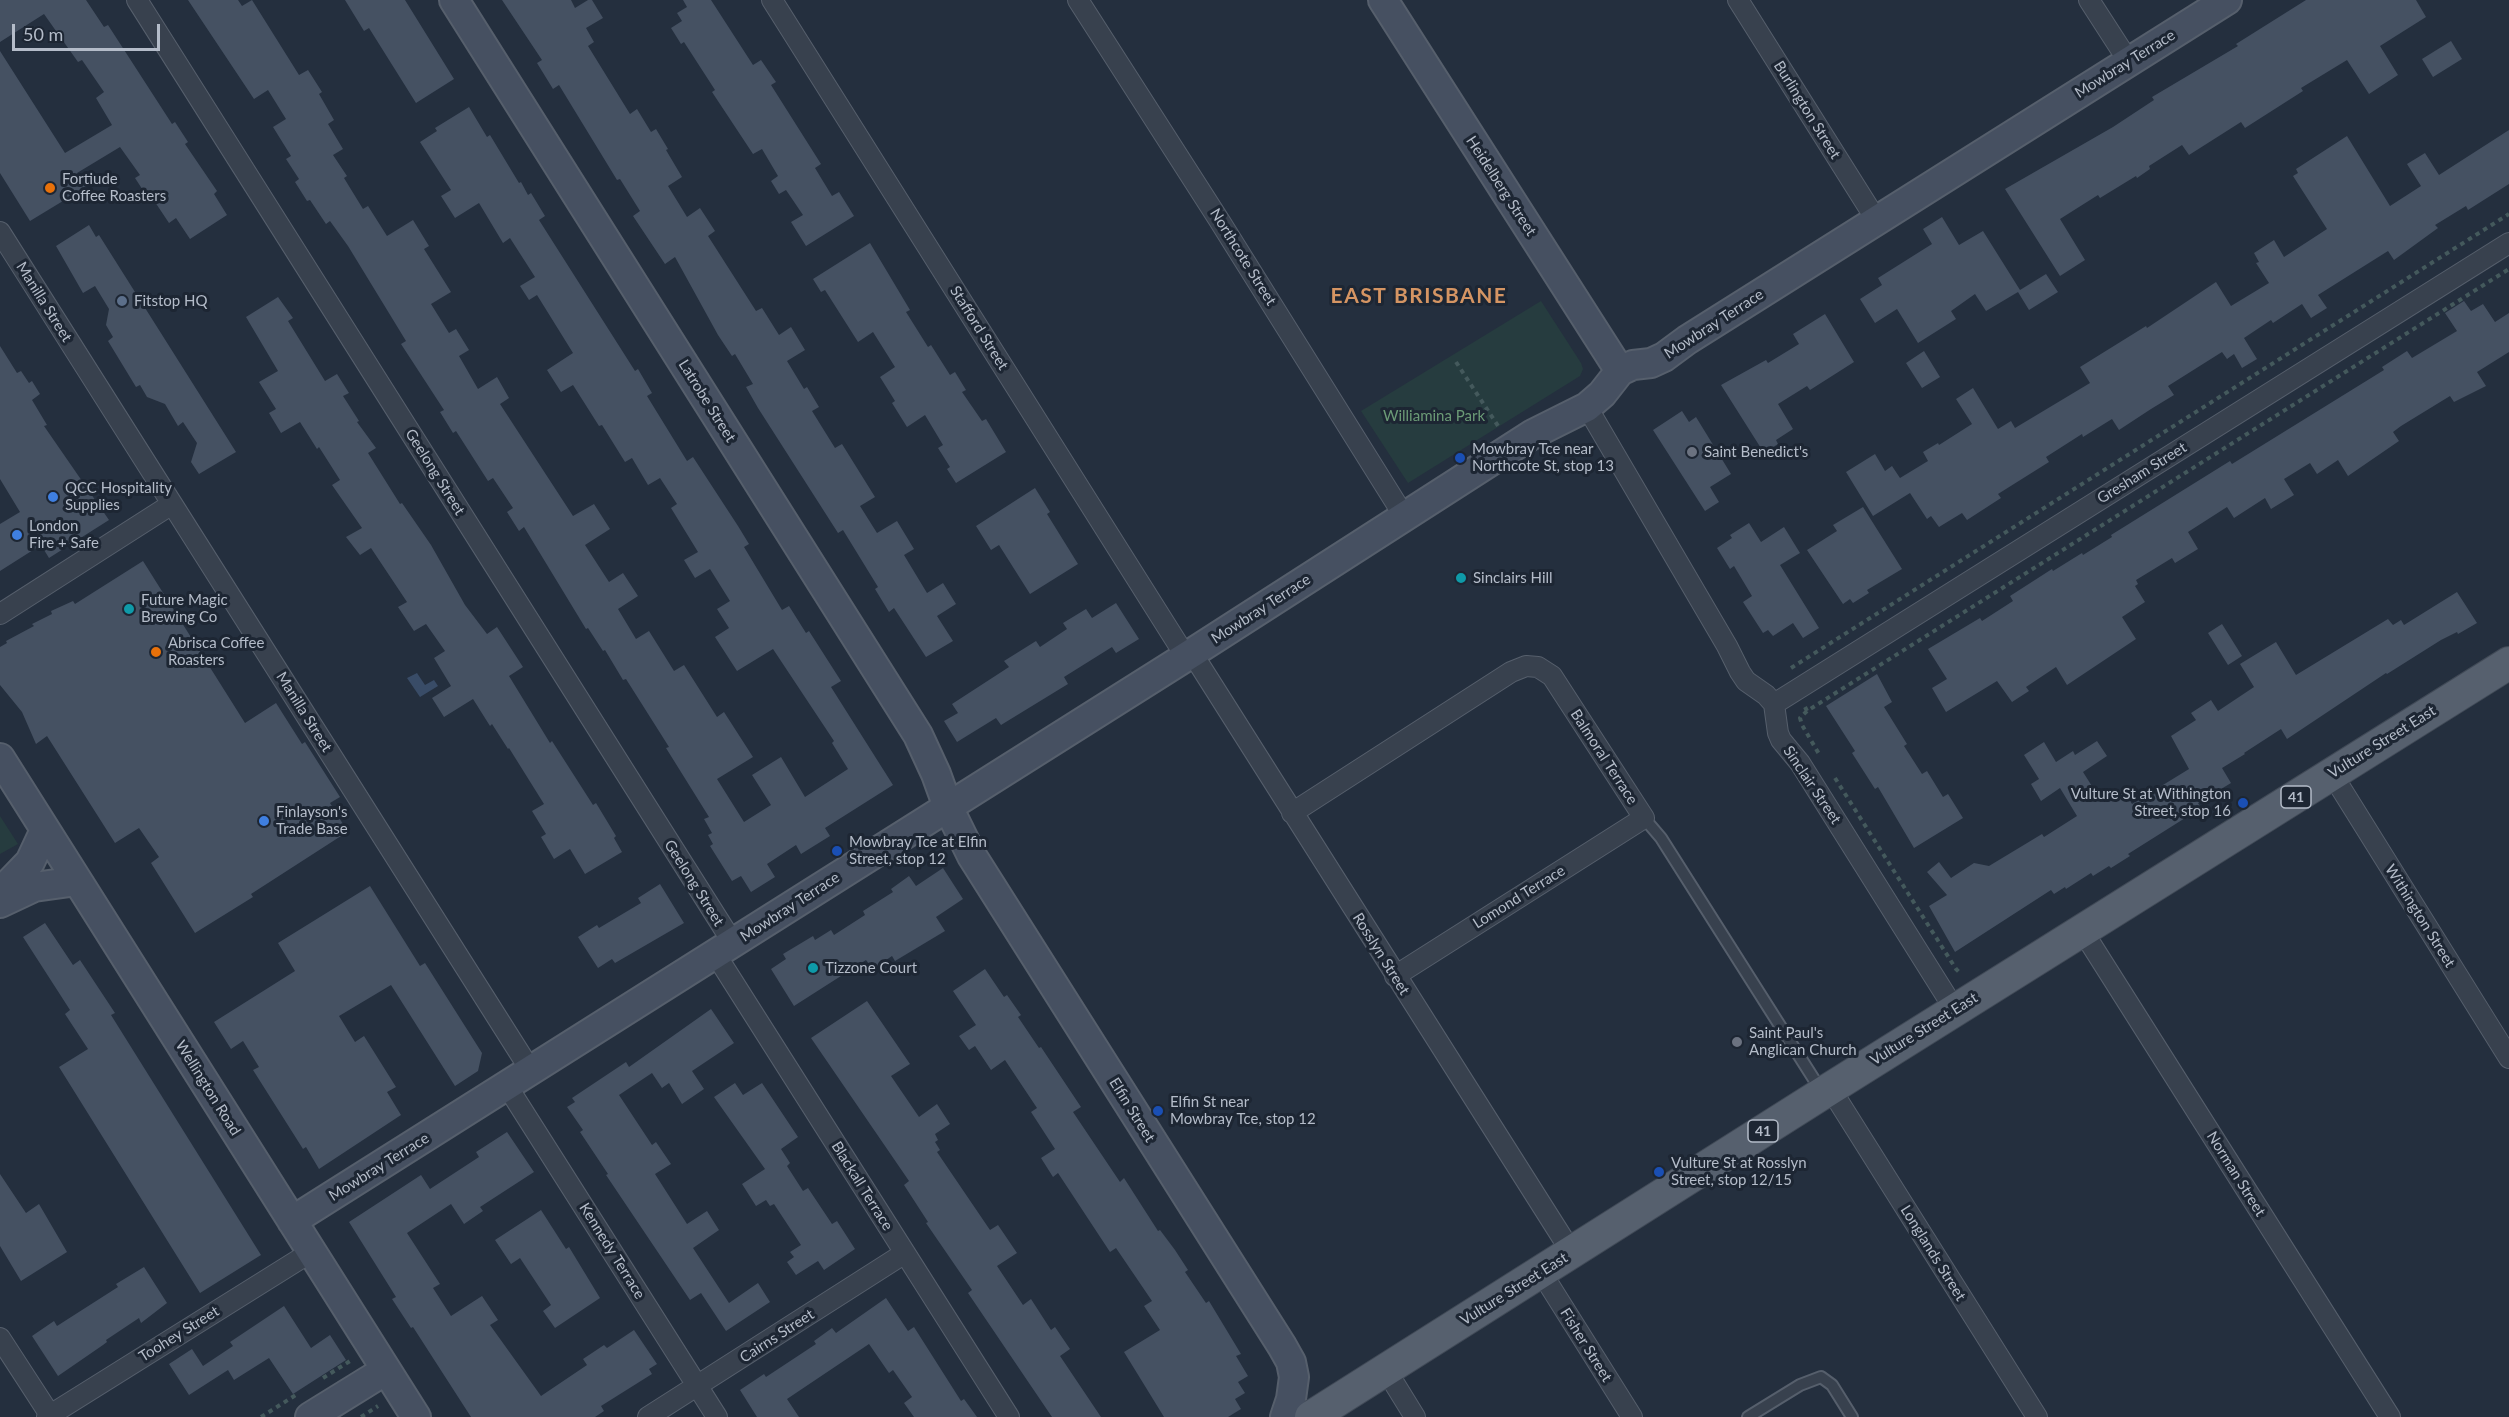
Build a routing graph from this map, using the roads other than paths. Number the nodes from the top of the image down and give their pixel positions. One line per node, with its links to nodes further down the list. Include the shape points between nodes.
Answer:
1 (137, 0): 31 (street, Geelong Street)
2 (454, 0): 23 (street, Latrobe Street, via 918,735)
3 (772, 0): 18 (street, Stafford Street)
4 (1078, 0): 16 (street, Northcote Street)
5 (1383, 0): 13 (street, Heidelberg Street)
6 (1738, 0): 10 (street, Burlington Street)
7 (2089, 0): 9 (street)
8 (2227, 0): 9 (street, Mowbray Terrace)
9 (2129, 62): 10 (street, Mowbray Terrace)
10 (1877, 221): 13 (street, Mowbray Terrace, via 1664,357)
11 (0, 232): 15 (street, Manilla Street)
12 (2509, 243): 20 (street, Gresham Street)
13 (1620, 371): 14 (street, Mowbray Terrace)
14 (1587, 407): 16 (street, Mowbray Terrace, via 1533,434); 20 (street, via 1740,672)
15 (172, 504): 17 (street); 35 (street, Manilla Street)
16 (1404, 516): 18 (street, Mowbray Terrace)
17 (0, 614)
18 (1189, 655): 23 (street, Mowbray Terrace); 24 (street, Rosslyn Street)
19 (2509, 663): 22 (main road, Vulture Street East / 41)
20 (1774, 704): 33 (street, Sinclair Street, via 1781,740 1800,763)
21 (0, 758): 26 (street, Wellington Road)
22 (2332, 774): 30 (main road, Vulture Street East / 41); 34 (street, Withington Street)
23 (948, 807): 31 (street, Mowbray Terrace); 53 (street, Elfin Street, via 995,893 1288,1358 1294,1383)
24 (1292, 813): 25 (street, Balmoral Terrace, via 1526,666 1538,667 1552,676); 32 (street, Rosslyn Street)
25 (1644, 818): 32 (street, Lomond Terrace); 37 (lane, Balmoral Terrace, via 1661,838)
26 (45, 830): 27 (street, Wellington Road); 28 (street, via 30,862)
27 (77, 881): 29 (street, via 34,887); 38 (street, Wellington Road)
28 (0, 893)
29 (0, 903)
30 (2082, 930): 33 (main road, Vulture Street East / 41); 60 (street, Norman Street)
31 (725, 949): 35 (street, Mowbray Terrace); 41 (street, Blackall Terrace)
32 (1395, 976): 40 (street, Rosslyn Street)
33 (1955, 1010): 37 (main road, Vulture Street East / 41)
34 (2509, 1058)
35 (531, 1071): 36 (street, Mowbray Terrace)
36 (507, 1086): 38 (street, Mowbray Terrace); 46 (street, Kennedy Terrace)
37 (1826, 1090): 40 (main road, Vulture Street East / 41); 59 (street, Longlands Street)
38 (292, 1221): 39 (street, Wellington Road)
39 (311, 1252): 44 (street, Wellington Road); 47 (street, Toohey Street)
40 (1572, 1253): 42 (main road, Vulture Street East / 41)
41 (905, 1254): 46 (street, Cairns Street); 52 (street, Blackall Terrace)
42 (1541, 1272): 45 (main road, Vulture Street East / 41); 56 (street, Fisher Street)
43 (0, 1338): 47 (street)
44 (386, 1370): 48 (street); 49 (street, Wellington Road)
45 (1386, 1370): 54 (main road, Vulture Street East / 41); 55 (street)
46 (697, 1386): 50 (street, Cairns Street); 51 (street, Kennedy Terrace)
47 (49, 1416)
48 (310, 1417)
49 (416, 1417)
50 (648, 1417)
51 (717, 1417)
52 (1009, 1417)
53 (1285, 1417)
54 (1311, 1417)
55 (1415, 1417)
56 (1632, 1417)
57 (1748, 1417): 58 (lane, via 1800,1385 1821,1377 1832,1385)
58 (1852, 1417)
59 (2037, 1417)
60 (2390, 1417)

